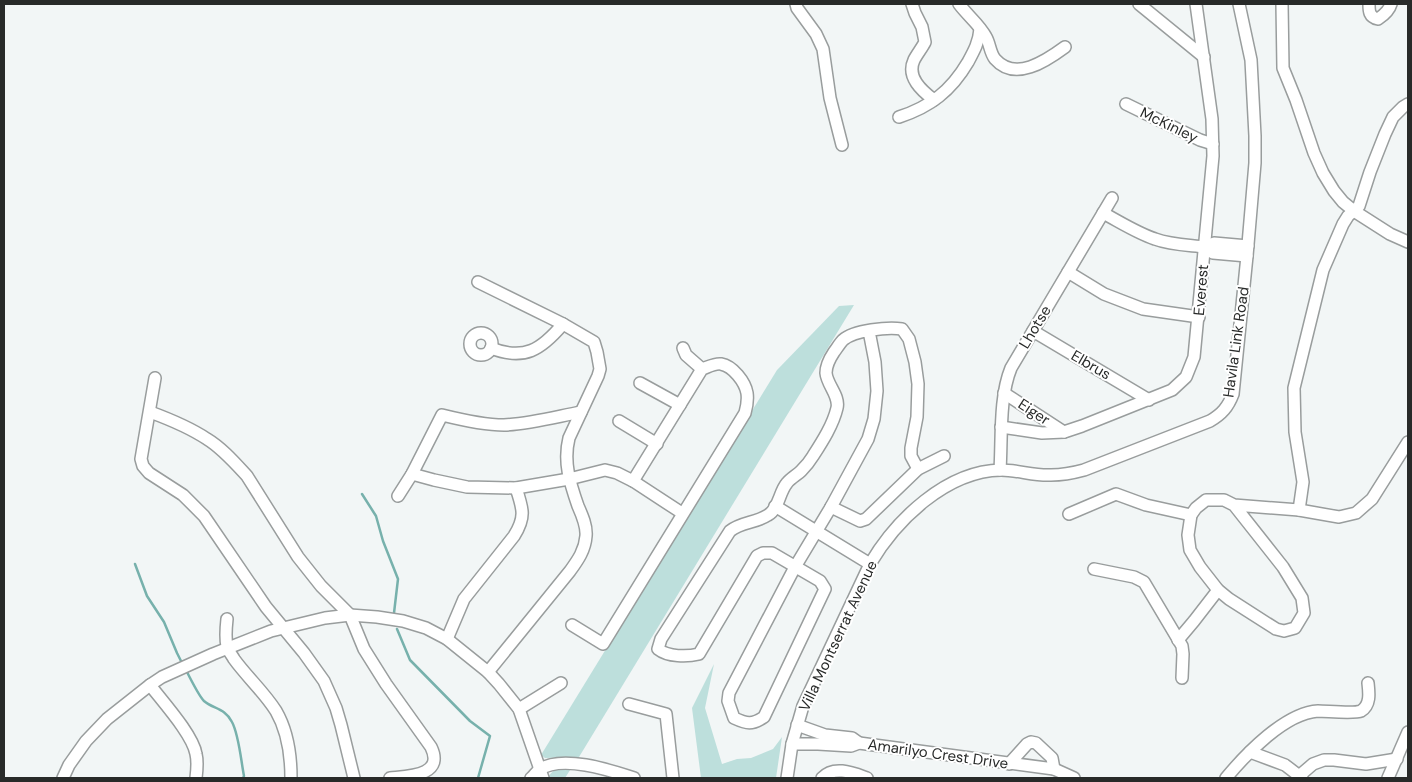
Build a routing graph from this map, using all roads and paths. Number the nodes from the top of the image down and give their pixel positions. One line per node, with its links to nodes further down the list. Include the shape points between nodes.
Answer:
1 (796, 4): 18 (street, via 823,49 830,98)
2 (912, 4): 13 (street, via 925,42 914,60 913,76 915,83)
3 (959, 4): 10 (street)
4 (1139, 4): 12 (street)
5 (1196, 4): 12 (street, Everest)
6 (1239, 4): 24 (street, Havila Link Road, via 1251,60 1255,136)
7 (1282, 4): 20 (street, via 1283,68 1323,173 1334,191)
8 (1369, 4): 9 (street, via 1370,13 1378,19)
9 (1391, 4)
10 (980, 29): 11 (street, via 994,58 1014,70 1027,68); 13 (street, via 977,46 961,74 944,94)
11 (1065, 47)
12 (1204, 57): 17 (street, Everest)
13 (934, 100): 16 (street, via 916,112)
14 (1408, 104): 20 (street, via 1393,117 1359,206)
15 (1131, 109): 17 (street, McKinley)
16 (899, 117)
17 (1213, 144): 23 (street, Everest)
18 (842, 145)
19 (1112, 198): 21 (street, Lhotse)
20 (1354, 211): 22 (street); 58 (street, via 1343,224 1323,270 1294,388 1295,432 1303,482)
21 (1103, 213): 23 (street, via 1156,240); 25 (street, Lhotse)
22 (1408, 242)
23 (1205, 247): 24 (street, via 1214,243); 27 (street, Everest)
24 (1248, 251): 48 (street, Havila Link Road, via 1233,394 1219,415 1186,431 1070,474)
25 (1068, 272): 27 (street, via 1104,294 1143,309); 30 (street, Lhotse)
26 (478, 282): 28 (street)
27 (1199, 317): 37 (street, Everest, via 1194,358 1186,377 1172,390)
28 (563, 324): 31 (street, via 539,348 526,353 511,354); 40 (street, via 594,342 597,352 598,376)
29 (869, 331): 47 (street, via 902,329 909,339 918,384 911,456); 56 (street, via 844,339 830,358 826,370 837,400 830,426 813,456 787,483); 57 (street, via 877,391 874,419 868,439)
30 (1033, 331): 36 (street, Lhotse, via 1011,368); 37 (street, Elbrus)
31 (490, 348)
32 (683, 348): 33 (street)
33 (702, 369): 38 (street); 59 (street, via 722,364 732,370 747,392 748,403 745,413)
34 (155, 378): 39 (street)
35 (640, 383): 38 (street)
36 (1004, 393): 42 (street, Lhotse); 43 (street, Eiger)
37 (1149, 400): 43 (street, Everest)
38 (680, 406): 45 (street)
39 (150, 412): 67 (street, via 206,438 237,465 308,571); 70 (street, via 141,459 143,466 183,495 204,516)
40 (580, 412): 49 (street, via 504,425 442,415); 51 (street, via 567,447)
41 (619, 421): 45 (street)
42 (1002, 427): 43 (street, Everest, via 1042,433); 48 (street, Lhotse)
43 (1064, 432)
44 (1408, 442): 58 (street, via 1372,499 1356,513 1340,516)
45 (657, 444): 52 (street)
46 (944, 456): 47 (street)
47 (918, 470): 57 (street, via 866,520 860,521)
48 (1000, 470): 50 (street, Havila Link Road)
49 (412, 474): 53 (street, via 467,487); 54 (street)
50 (968, 476): 63 (street, Villa Montserrat Avenue, via 932,496 915,510 897,527)
51 (569, 479): 52 (street, via 605,470); 53 (street); 74 (street, via 585,522 587,534 582,555)
52 (633, 481): 59 (street)
53 (516, 488): 71 (street, via 523,514 521,525 464,599)
54 (398, 496)
55 (1234, 505): 58 (street); 61 (street, via 1224,500 1206,500); 66 (street, via 1283,567 1302,598 1304,614 1295,628 1276,629)
56 (775, 506): 62 (street); 64 (street, via 769,515 730,531 661,639 658,649 664,653 699,654 757,556 772,553)
57 (831, 506): 62 (street)
58 (1299, 510)
59 (682, 513): 69 (street, via 603,644)
60 (1069, 514): 61 (street, via 1116,494 1146,506)
61 (1191, 515): 66 (street, via 1190,550)
62 (816, 532): 63 (street); 64 (street)
63 (870, 564): 81 (street, Villa Montserrat Avenue, via 812,685)
64 (795, 567): 64 (street, via 820,581 825,589 764,717 755,723 745,723 734,718 728,701 729,693)
65 (1094, 568): 72 (street, via 1134,576 1144,582)
66 (1218, 590): 72 (street)
67 (350, 615): 70 (street); 71 (street, via 403,621); 95 (street, via 364,649 434,755 433,764 421,775)
68 (227, 619): 73 (street)
69 (572, 625)
70 (283, 628): 73 (street); 94 (street, via 324,681 336,708)
71 (447, 639): 74 (street)
72 (1178, 640): 75 (street, via 1183,654)
73 (227, 648): 78 (street); 93 (street, via 276,711 283,726)
74 (488, 672): 80 (street)
75 (1182, 678)
76 (561, 683): 80 (street)
77 (1368, 683): 85 (street, via 1370,695 1359,712 1316,711 1294,717)
78 (150, 685): 91 (street, via 107,719 86,741); 92 (street, via 191,738 196,753)
79 (629, 704): 98 (street, via 666,714)
80 (518, 710): 89 (street)
81 (797, 725): 83 (street, Amarilyo Crest Drive, via 825,735 852,738); 84 (street, Villa Montserrat Avenue)
82 (1408, 732): 86 (street)
83 (859, 743): 84 (street, Amarilyo Crest Drive, via 850,746); 87 (street, Amarilyo Crest Drive)
84 (792, 744): 99 (street, Villa Montserrat Avenue)
85 (1250, 752): 90 (street, via 1285,765); 103 (street)
86 (1397, 759): 90 (street, via 1366,764 1324,760 1313,764); 104 (street)
87 (1009, 764): 88 (street, Amarilyo Crest Drive); 88 (street, via 1031,742 1052,758)
88 (1054, 769): 102 (street, Amarilyo Crest Drive)
89 (541, 774): 96 (street); 97 (street, via 557,763 583,763)
90 (1301, 777)
91 (63, 778)
92 (196, 778)
93 (291, 778)
94 (354, 778)
95 (390, 778)
96 (531, 778)
97 (634, 778)
98 (673, 778)
99 (787, 778)
100 (822, 778): 101 (street, via 830,772 839,771 853,772)
101 (866, 778)
102 (1074, 778)
103 (1226, 778)
104 (1388, 778)

